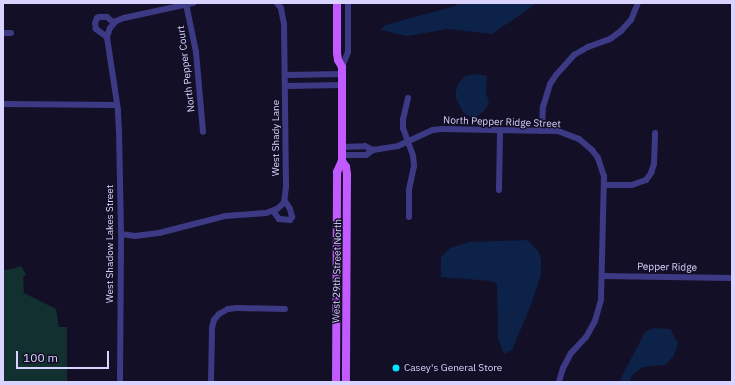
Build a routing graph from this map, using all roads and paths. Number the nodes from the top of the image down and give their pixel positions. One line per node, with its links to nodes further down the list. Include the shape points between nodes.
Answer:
1 (337, 3): 10 (main road, West 29th Street North, via 337,53)
2 (348, 3): 10 (street, West 29th Street North, via 348,52)
3 (638, 3): 18 (street, via 631,20 621,31 610,39 574,55 556,75 550,84 543,107)
4 (189, 4): 6 (street, via 124,18); 19 (street, North Pepper Court)
5 (280, 4): 11 (street, via 284,24)
6 (114, 23): 9 (street); 9 (street, via 103,16 99,16 95,22 96,29)
7 (3, 33): 8 (street)
8 (11, 33)
9 (107, 37): 16 (street)
10 (342, 71): 11 (street); 12 (main road, West 29th Street North)
11 (286, 75): 13 (street, West Shady Lane)
12 (342, 85): 13 (street); 22 (main road, West 29th Street North)
13 (286, 86): 25 (street, West Shady Lane)
14 (408, 98): 21 (street, via 403,119)
15 (3, 104): 16 (street)
16 (117, 105): 28 (street, West Shadow Lakes Street)
17 (500, 130): 18 (street, North Pepper Ridge Street); 21 (street, North Pepper Ridge Street, via 433,130); 24 (street)
18 (542, 131): 23 (street, North Pepper Ridge Street, via 558,131 571,135 592,150 598,158)
19 (203, 132)
20 (655, 133): 23 (street, via 654,164 652,173 646,180 632,185)
21 (407, 143): 22 (street, North Pepper Ridge Street, via 373,150 366,155); 27 (street, via 414,166 409,190)
22 (342, 154): 31 (main road, West 29th Street North, via 337,172); 32 (main road, West 29th Street North, via 348,174)
23 (604, 185): 29 (street, North Pepper Ridge Street)
24 (499, 190)
25 (284, 201): 26 (street); 26 (street, via 290,208 290,220 279,219)
26 (273, 211): 28 (street, via 225,216 159,234)
27 (409, 217)
28 (121, 234): 34 (street, West Shadow Lakes Street)
29 (602, 276): 30 (street, Pepper Ridge); 38 (street, North Pepper Ridge Street, via 601,300 595,321 586,337 571,353)
30 (732, 278)
31 (336, 309): 32 (street); 36 (main road, West 29th Street North)
32 (346, 309): 37 (main road, West 29th Street North)
33 (285, 310): 35 (street, via 237,308 219,314 212,328)
34 (120, 382)
35 (212, 382)
36 (336, 382)
37 (346, 382)
38 (559, 382)

